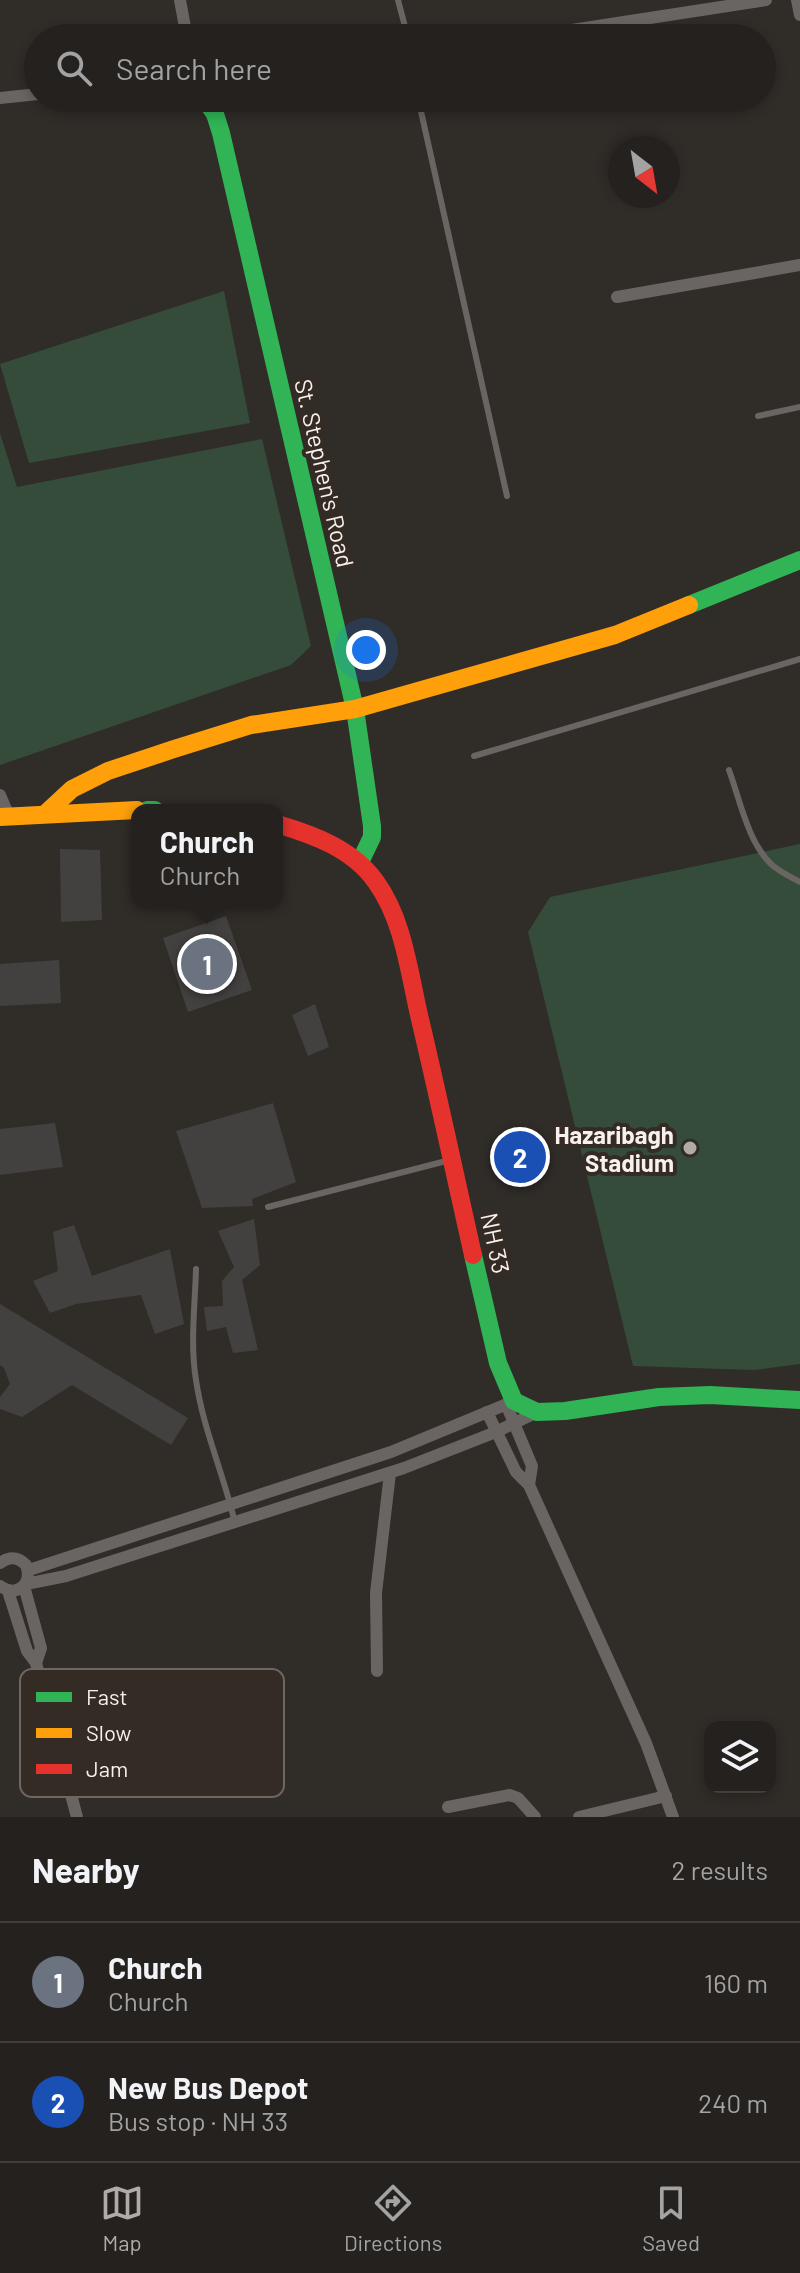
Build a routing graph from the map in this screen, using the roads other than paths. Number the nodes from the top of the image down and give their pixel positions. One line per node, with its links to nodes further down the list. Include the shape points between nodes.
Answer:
1 (180, 0): 6 (street)
2 (398, 0): 7 (lane)
3 (766, 0): 8 (street)
4 (797, 0): 5 (street)
5 (800, 15)
6 (184, 24)
7 (404, 24)
8 (611, 24)
9 (24, 95): 10 (street)
10 (0, 98)
11 (214, 112): 20 (street, St. Stephen's Road)
12 (421, 112): 17 (lane)
13 (800, 265): 14 (street)
14 (617, 297)
15 (800, 407): 16 (lane)
16 (758, 416)
17 (507, 496)
18 (800, 560): 20 (street, via 615,635)
19 (800, 659): 21 (lane)
20 (355, 709): 25 (street, via 251,725 108,771 72,789); 28 (street, St. Stephen's Road, via 372,826)
21 (474, 756)
22 (729, 770): 29 (lane, via 762,852 772,865)
23 (0, 795): 26 (street)
24 (131, 810): 25 (street)
25 (45, 814): 26 (street)
26 (4, 816)
27 (283, 826): 28 (street, NH 33, via 336,846)
28 (360, 862): 30 (street, NH 33, via 377,882 397,929)
29 (800, 882)
30 (453, 1159): 31 (lane); 34 (street, NH 33)
31 (268, 1207)
32 (196, 1269): 41 (lane, via 195,1378)
33 (800, 1400): 36 (street, via 685,1396)
34 (510, 1402): 35 (street); 36 (street); 37 (street)
35 (487, 1412): 38 (street); 41 (street, via 391,1452)
36 (537, 1412): 37 (street)
37 (515, 1424): 38 (street); 40 (street, via 532,1466)
38 (496, 1432): 39 (street); 40 (street, via 516,1472)
39 (390, 1473): 42 (street); 49 (street, via 376,1593)
40 (529, 1485): 50 (street)
41 (231, 1505): 42 (lane); 44 (street)
42 (235, 1523): 45 (street)
43 (2, 1557): 44 (street, via 17,1558)
44 (29, 1570): 45 (street)
45 (25, 1585): 46 (street, via 19,1590); 47 (street, via 41,1648)
46 (3, 1588): 47 (street)
47 (36, 1663): 48 (street)
48 (38, 1669)
49 (377, 1671)
50 (666, 1796): 55 (street); 56 (street)
51 (73, 1797): 53 (street)
52 (448, 1807): 54 (street, via 510,1795)
53 (77, 1817)
54 (535, 1817)
55 (579, 1817)
56 (673, 1817)

